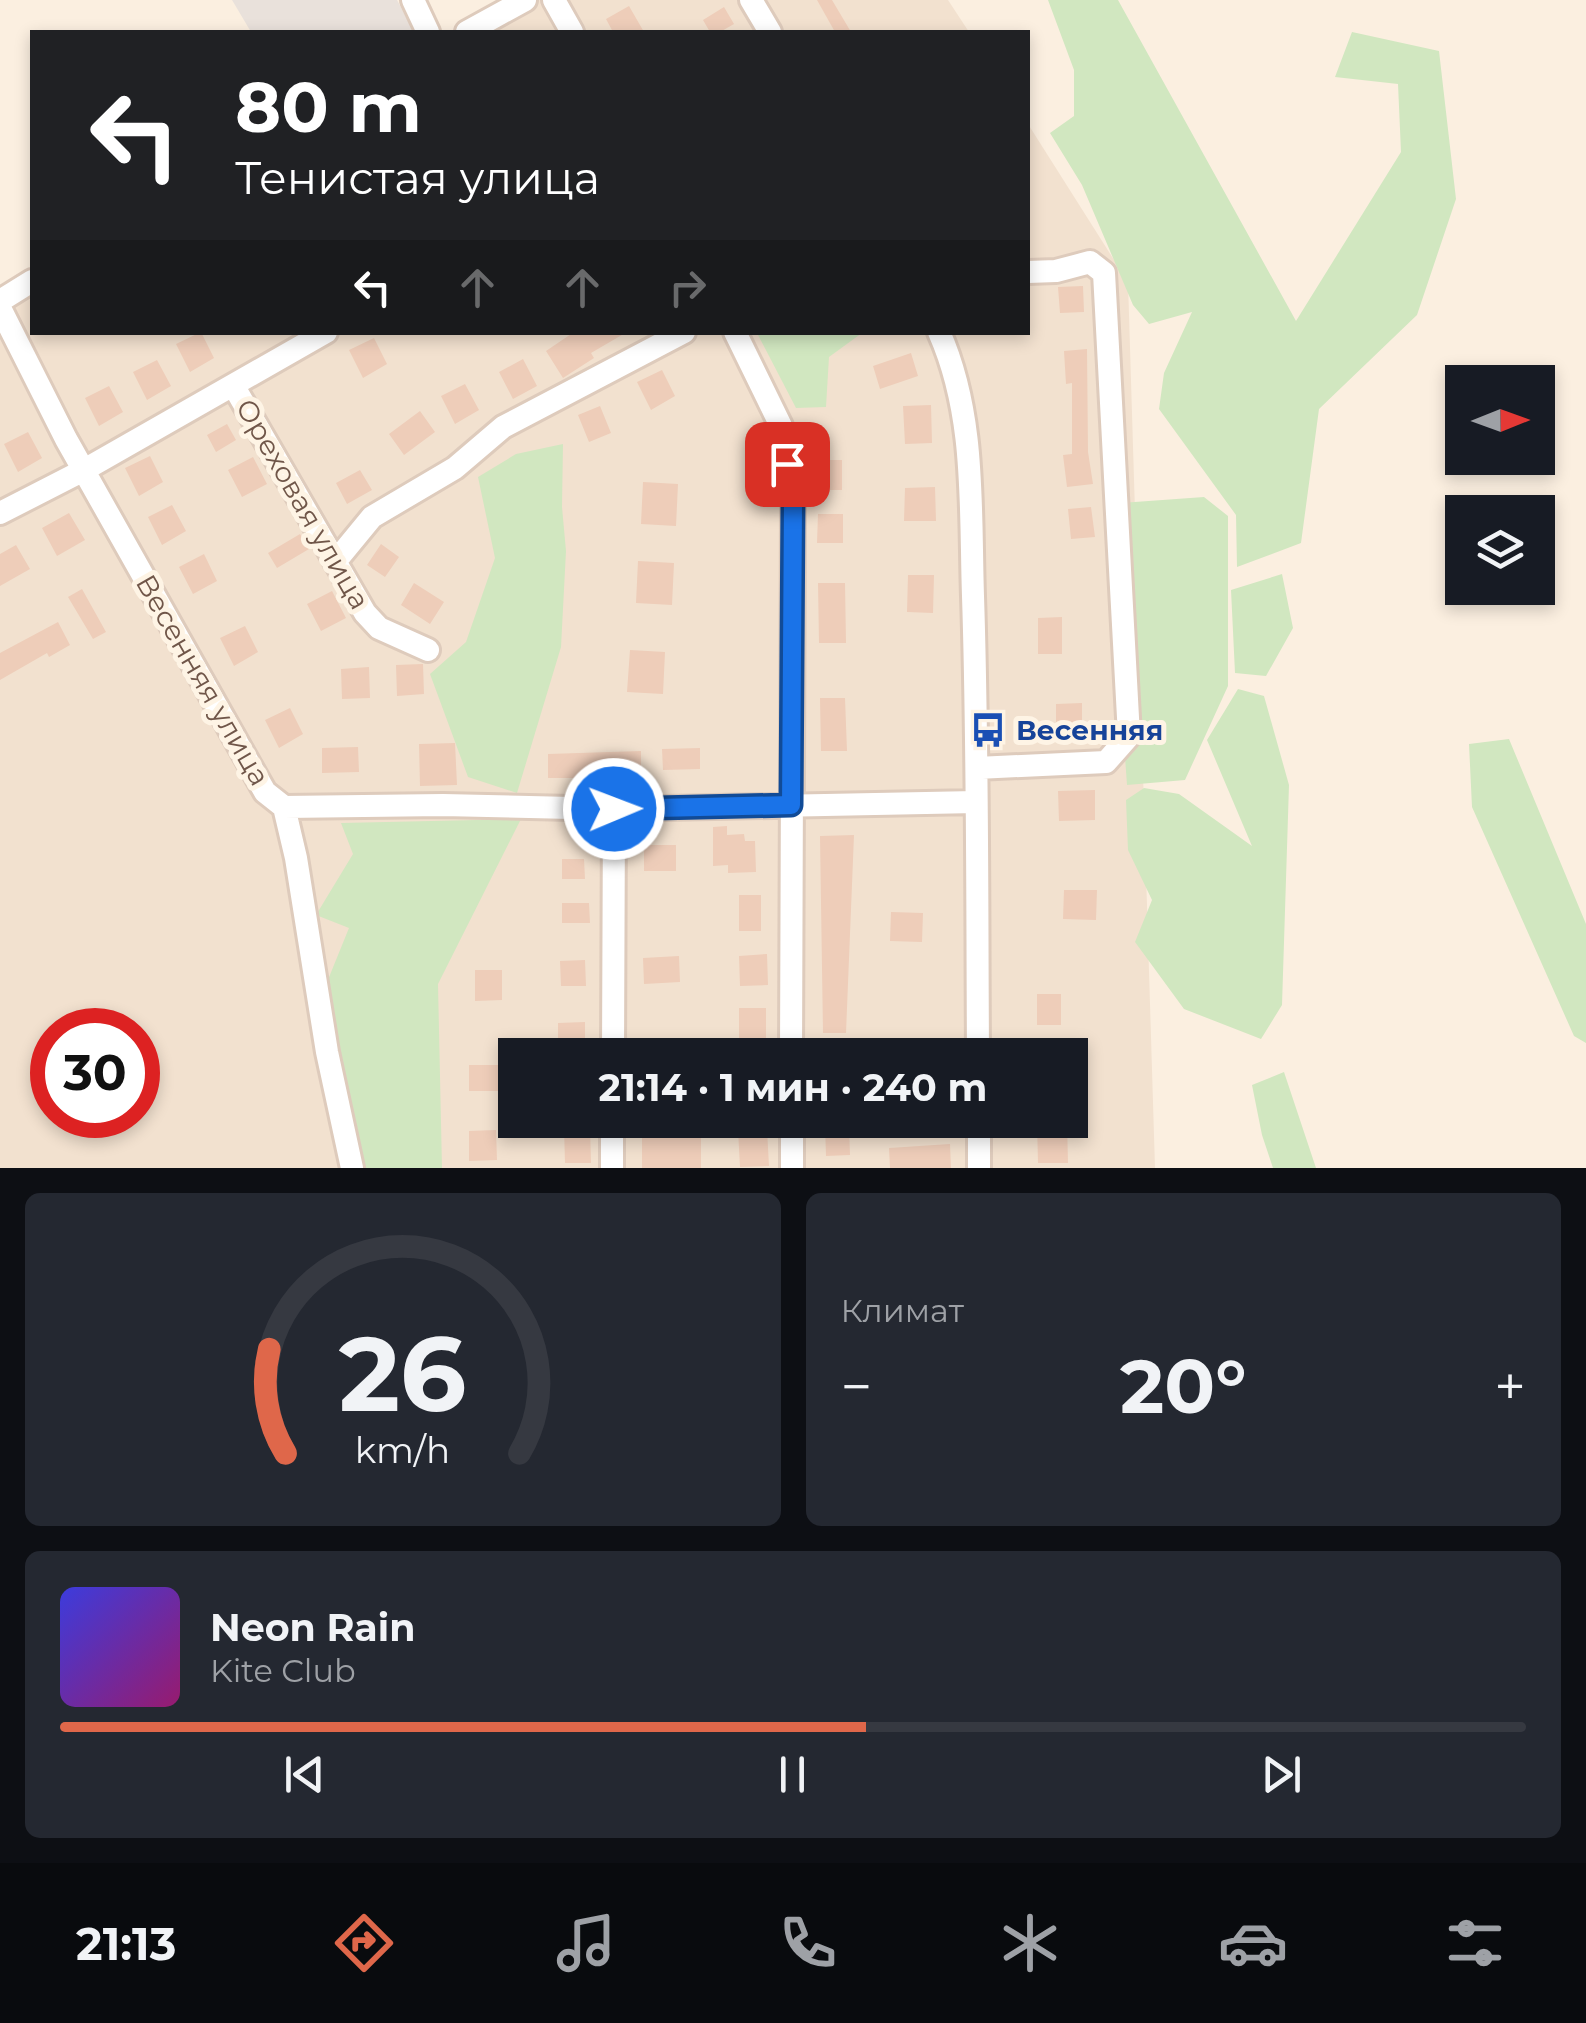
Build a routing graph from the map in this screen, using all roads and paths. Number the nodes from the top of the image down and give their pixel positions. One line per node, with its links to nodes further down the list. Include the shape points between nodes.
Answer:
1 (413, 0): 5 (street)
2 (525, 0): 6 (street)
3 (554, 0): 7 (street)
4 (751, 0): 8 (street)
5 (427, 30)
6 (471, 30)
7 (571, 30)
8 (769, 30)
9 (1030, 272): 21 (street, via 1090,262 1104,273 1129,736 1106,762)
10 (30, 283): 11 (street)
11 (0, 304): 17 (street, Весенняя улица)
12 (321, 335): 16 (street)
13 (678, 335): 19 (street, via 504,427 455,468 372,517)
14 (736, 335): 23 (street, via 781,426 793,501)
15 (940, 335): 21 (street, via 966,420)
16 (234, 385): 17 (street); 19 (street, Ореховая улица)
17 (84, 470): 18 (street); 24 (street, Весенняя улица, via 265,792)
18 (0, 513)
19 (335, 562): 20 (street, Ореховая улица, via 379,628)
20 (428, 650)
21 (977, 768): 22 (street)
22 (976, 802): 23 (street, Весенняя улица); 28 (street)
23 (791, 805): 25 (street, Весенняя улица); 27 (street)
24 (284, 807): 25 (street, Весенняя улица); 32 (street)
25 (614, 809): 26 (street)
26 (613, 1038)
27 (792, 1038)
28 (978, 1038)
29 (612, 1138): 33 (street)
30 (792, 1138): 34 (street)
31 (979, 1138): 35 (street)
32 (352, 1168)
33 (612, 1168)
34 (792, 1168)
35 (980, 1168)

